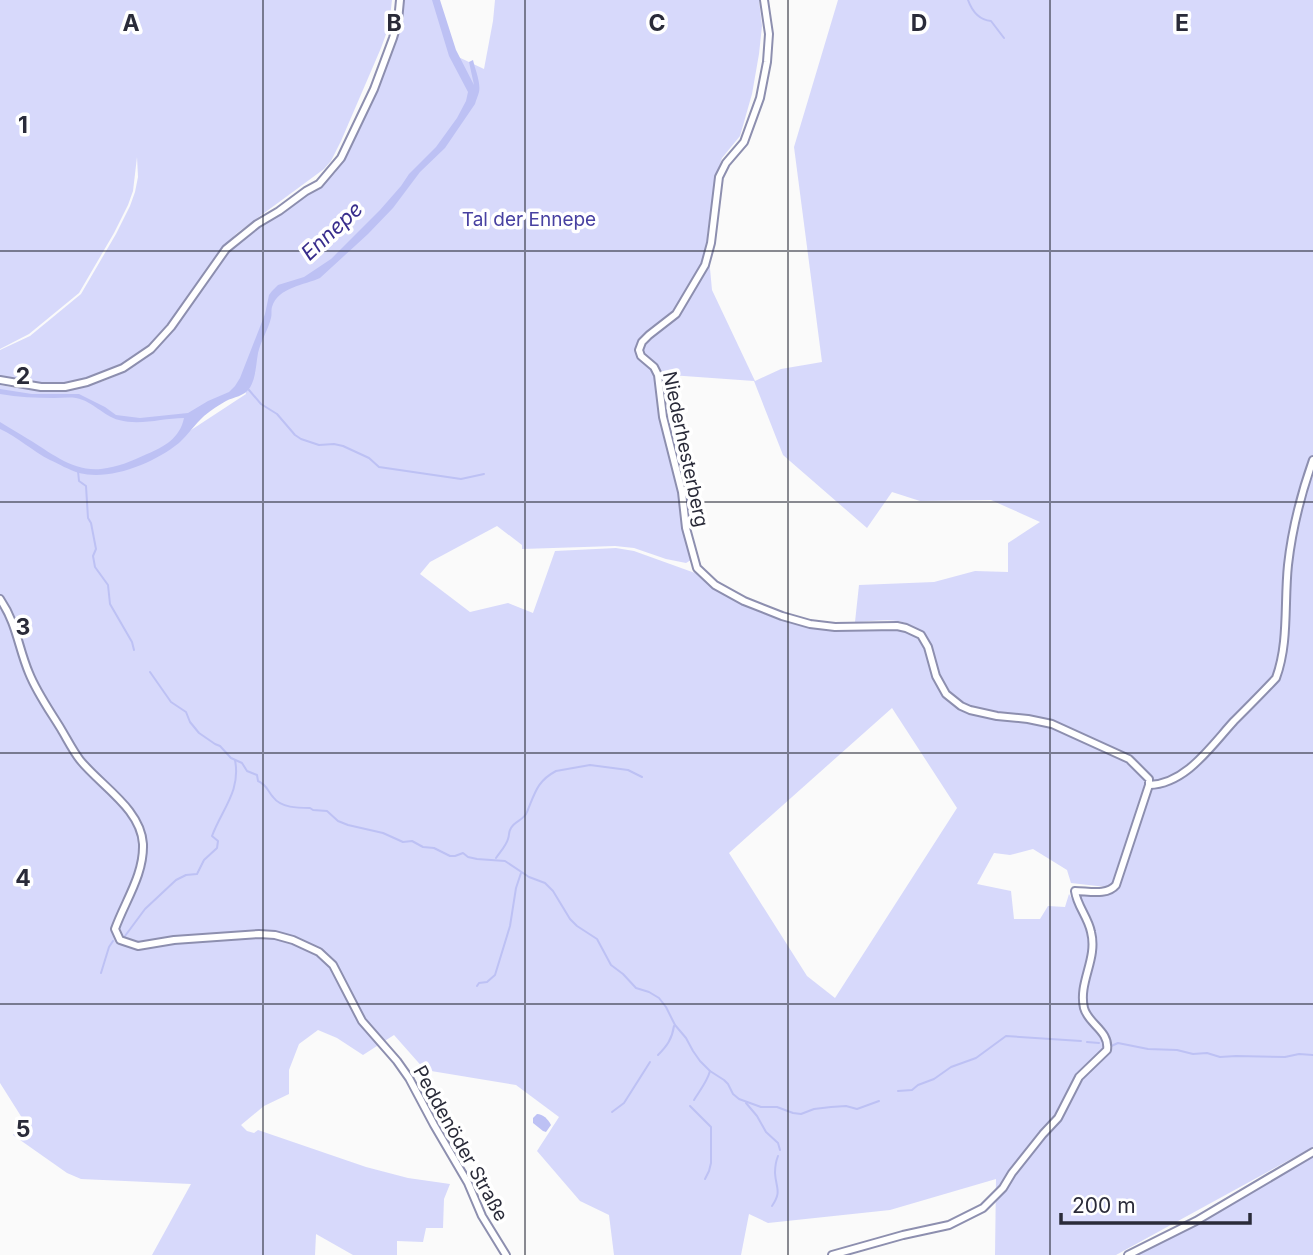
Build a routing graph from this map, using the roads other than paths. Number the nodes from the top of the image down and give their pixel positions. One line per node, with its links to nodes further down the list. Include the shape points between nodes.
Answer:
1 (400, 0): 3 (street, via 398,21 374,89 341,158 319,184 226,249 151,349 123,368 65,387)
2 (764, 0): 6 (street, Niederhesterberg, via 769,34 760,97 744,142 719,177 705,265 677,314 649,335 639,350 658,375 697,568 715,585 782,616 810,624 906,628 921,635 946,694 961,706 1052,724 1129,759 1149,779)
3 (0, 380)
4 (1313, 460): 6 (street, via 1299,501 1290,553 1281,665 1276,678 1201,758 1177,777)
5 (0, 599): 8 (street, Peddenöder Straße, via 37,690 80,760 131,812 141,832 142,860 115,929 120,940 138,946 259,934 293,940 318,952 333,965 362,1021 409,1078)
6 (1149, 785): 9 (street, via 1116,885 1112,890 1075,891 1091,932 1093,958 1084,1005 1086,1014 1104,1033 1107,1050 1079,1077 1058,1118 983,1208 949,1224)
7 (1313, 1152): 10 (street)
8 (506, 1255)
9 (832, 1255)
10 (1128, 1255)

